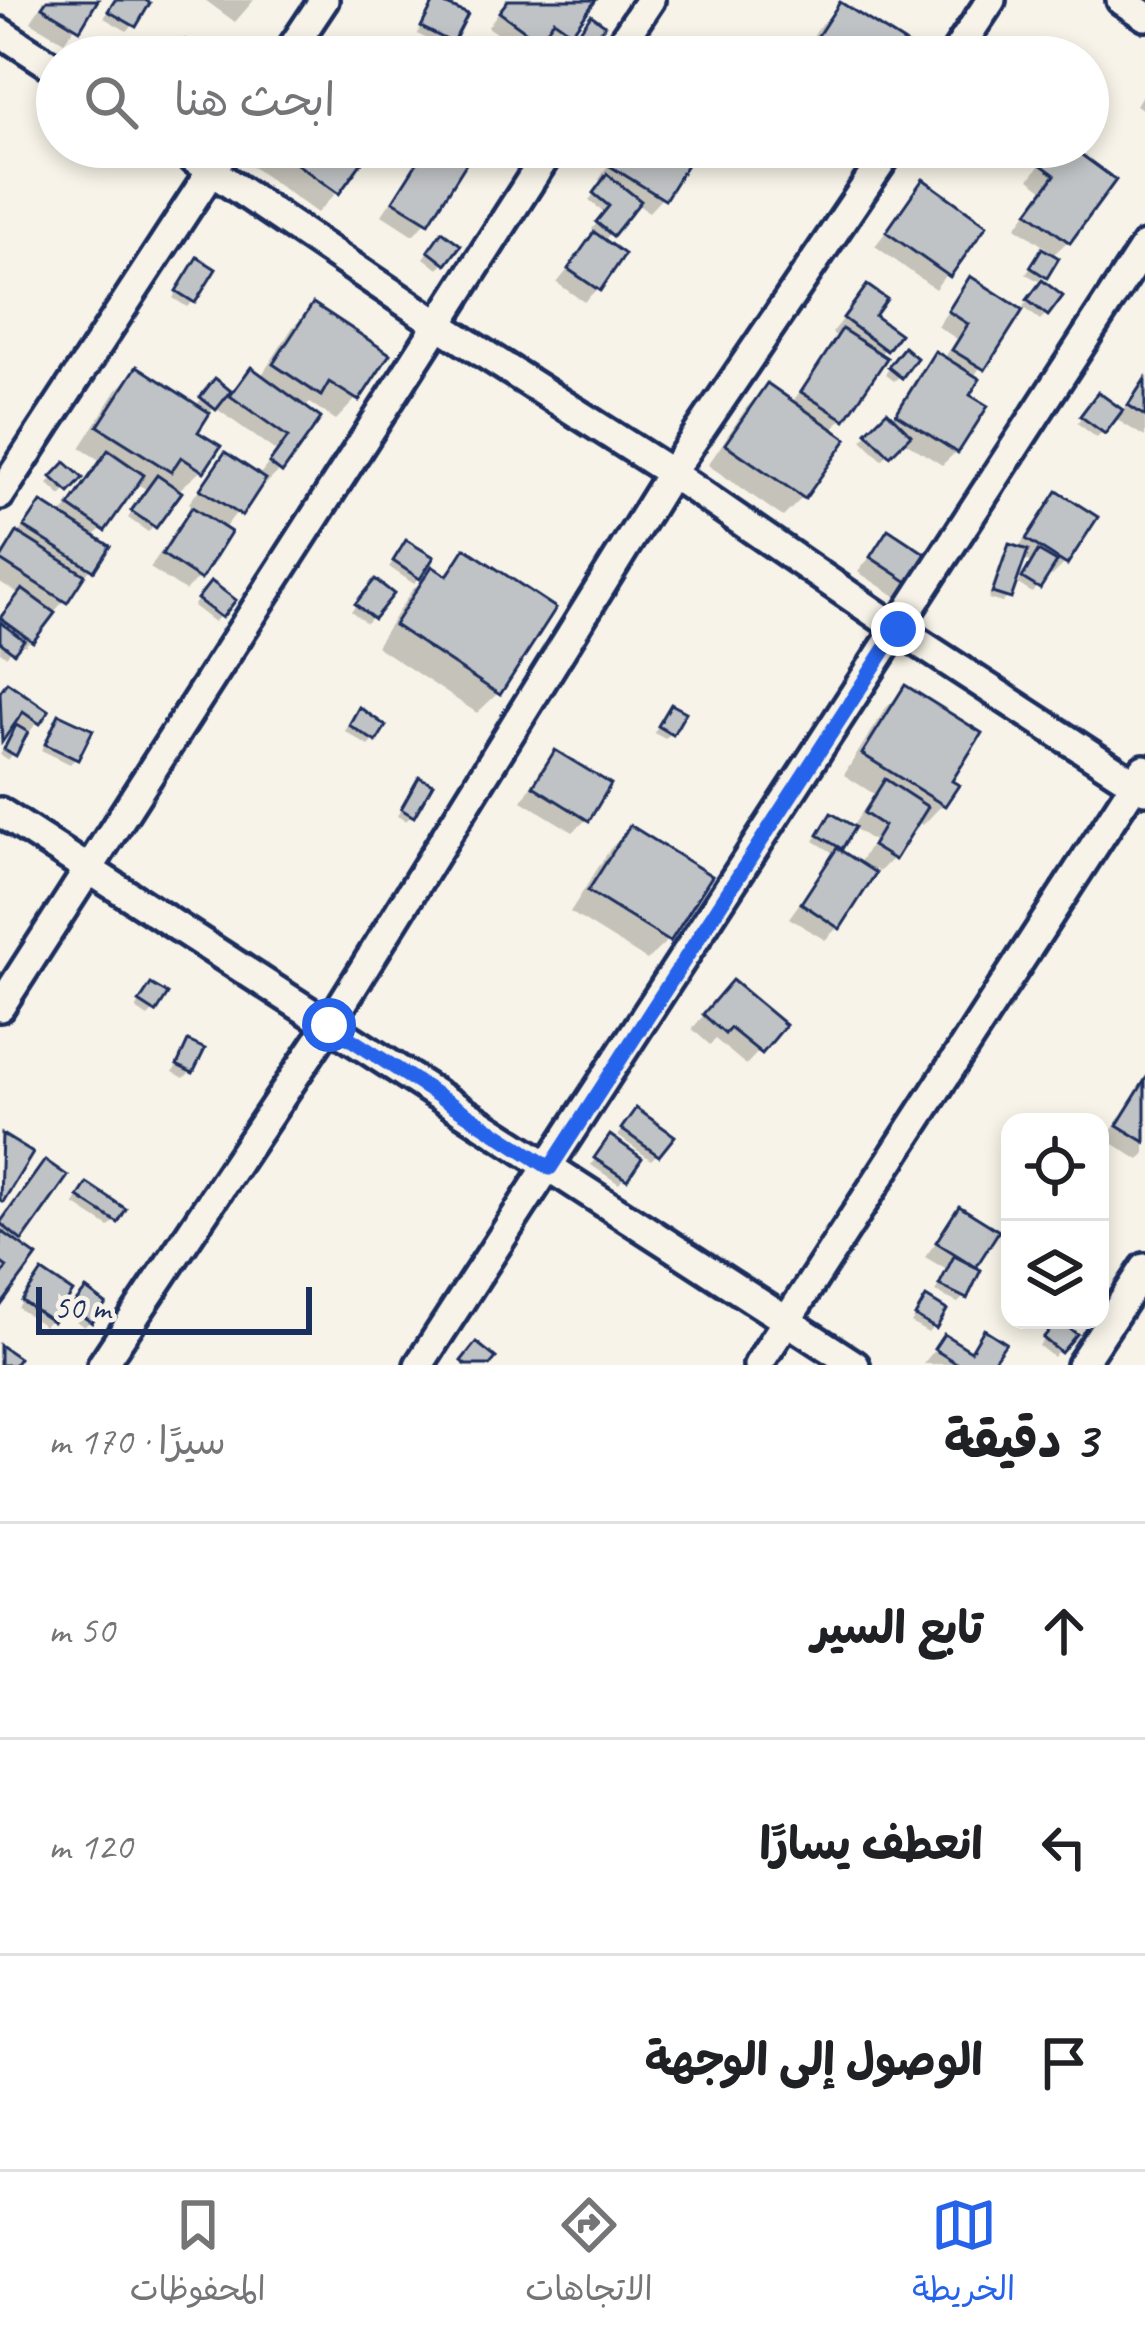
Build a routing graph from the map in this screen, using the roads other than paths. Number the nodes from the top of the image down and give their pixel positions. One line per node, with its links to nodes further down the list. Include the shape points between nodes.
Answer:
1 (323, 0): 7 (street)
2 (650, 0): 8 (street)
3 (991, 0): 9 (street)
4 (1121, 0): 5 (street)
5 (1145, 16)
6 (0, 32): 10 (street)
7 (300, 36)
8 (626, 36)
9 (966, 36)
10 (36, 55)
11 (213, 168): 18 (street)
12 (231, 168): 16 (street)
13 (538, 168): 16 (street)
14 (878, 168): 17 (street)
15 (1145, 246): 19 (street)
16 (436, 323): 17 (street); 22 (street)
17 (670, 473): 19 (street); 24 (street)
18 (0, 495)
19 (898, 629): 20 (street); 25 (street)
20 (1142, 780): 28 (street)
21 (0, 812): 22 (street)
22 (90, 871): 23 (street); 24 (street)
23 (0, 1007)
24 (329, 1025): 25 (street); 29 (street)
25 (550, 1168): 28 (street); 30 (street)
26 (1145, 1268): 27 (street)
27 (1137, 1300): 33 (street)
28 (787, 1321): 31 (street); 32 (street)
29 (103, 1365)
30 (419, 1365)
31 (758, 1365)
32 (855, 1365)
33 (1082, 1365)

